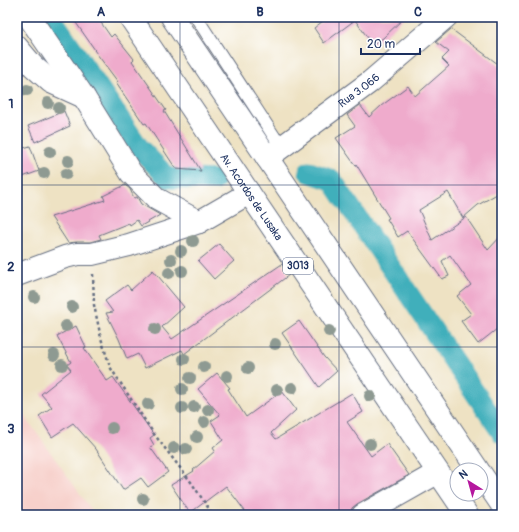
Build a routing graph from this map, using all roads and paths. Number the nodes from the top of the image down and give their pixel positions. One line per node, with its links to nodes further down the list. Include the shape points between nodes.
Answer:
1 (29, 17): 7 (main road)
2 (130, 17): 9 (main road, Av. Acordos de Lusaka / 3013)
3 (172, 17): 8 (main road)
4 (196, 17): 8 (lane)
5 (446, 17): 8 (main road, Rua 3.066, via 370,82)
6 (17, 47): 7 (main road, via 33,66 52,82)
7 (84, 97): 10 (main road, via 131,173 156,199)
8 (274, 153): 13 (main road)
9 (249, 193): 10 (main road); 14 (main road, Av. Acordos de Lusaka / 3013)
10 (199, 222): 11 (main road)
11 (92, 254): 12 (main road, via 65,257); 17 (path, via 94,305 110,367 149,428)
12 (17, 275)
13 (473, 462)
14 (438, 473): 18 (main road); 19 (main road, Av. Acordos de Lusaka / 3013)
15 (489, 486): 16 (main road)
16 (502, 505)
17 (213, 515)
18 (363, 515)
19 (467, 515)

